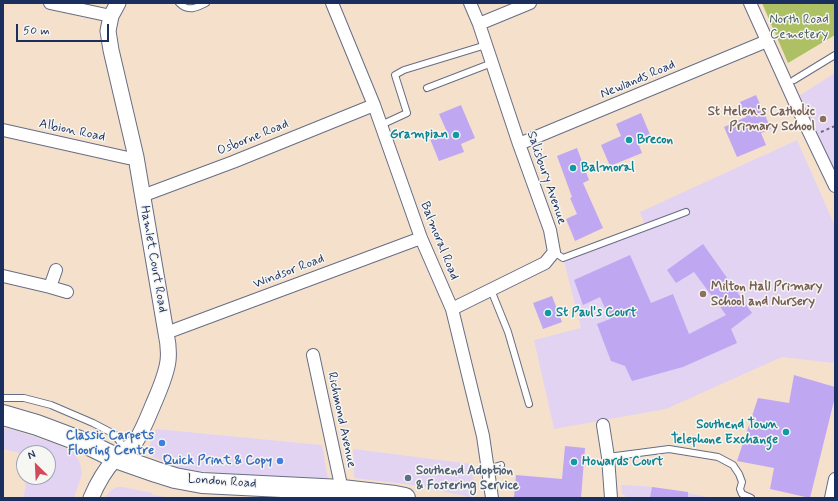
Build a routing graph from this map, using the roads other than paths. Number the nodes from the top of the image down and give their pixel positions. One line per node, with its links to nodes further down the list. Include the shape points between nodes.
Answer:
1 (50, 3): 8 (street)
2 (179, 3): 3 (lane, via 192,9)
3 (206, 3)
4 (332, 3): 16 (street, Balmoral Road)
5 (470, 3): 9 (street, Salisbury Avenue)
6 (530, 3): 9 (street)
7 (750, 3): 10 (street)
8 (115, 10): 20 (street, Hamlet Court Road, via 108,31)
9 (479, 24): 11 (street, Salisbury Avenue)
10 (767, 41): 19 (street, Newlands Road); 21 (street)
11 (486, 45): 13 (street, Salisbury Avenue); 17 (lane, via 395,75 407,113)
12 (835, 55): 14 (lane)
13 (492, 63): 15 (lane); 19 (street, Salisbury Avenue)
14 (794, 80)
15 (427, 88)
16 (374, 105): 17 (street, Balmoral Road); 22 (street, Osborne Road)
17 (381, 125): 24 (street, Balmoral Road)
18 (3, 130): 20 (street, Albion Road, via 128,158)
19 (519, 144): 25 (street, Salisbury Avenue, via 550,230)
20 (136, 157): 22 (street, Hamlet Court Road)
21 (835, 186)
22 (142, 196): 32 (street, Hamlet Court Road)
23 (686, 212): 25 (lane, via 563,258)
24 (421, 238): 31 (street, Balmoral Road); 32 (street, Windsor Road)
25 (554, 252): 29 (street, via 545,263)
26 (56, 270): 28 (street)
27 (3, 276): 28 (street)
28 (50, 287): 30 (street)
29 (491, 290): 31 (street); 35 (lane, via 508,332)
30 (67, 292)
31 (452, 309): 41 (street, Balmoral Road, via 483,436)
32 (166, 333): 38 (street, Hamlet Court Road, via 168,360 161,386 144,427 135,441)
33 (313, 355): 43 (street, Richmond Avenue)
34 (3, 398): 38 (lane, via 24,398 51,405 93,423 114,434)
35 (529, 404)
36 (3, 414): 38 (main road, London Road)
37 (604, 425): 39 (street)
38 (121, 454): 43 (main road, London Road, via 156,472 202,483); 44 (street, Hamlet Court Road, via 102,474)
39 (608, 457): 47 (street); 48 (lane, via 670,449 718,456 733,465 740,474 742,494)
40 (501, 465): 41 (lane)
41 (488, 469): 46 (street, Balmoral Road)
42 (835, 479): 49 (street)
43 (342, 490): 45 (main road, London Road)
44 (91, 498)
45 (405, 498)
46 (492, 498)
47 (611, 498)
48 (751, 498)
49 (831, 498)

